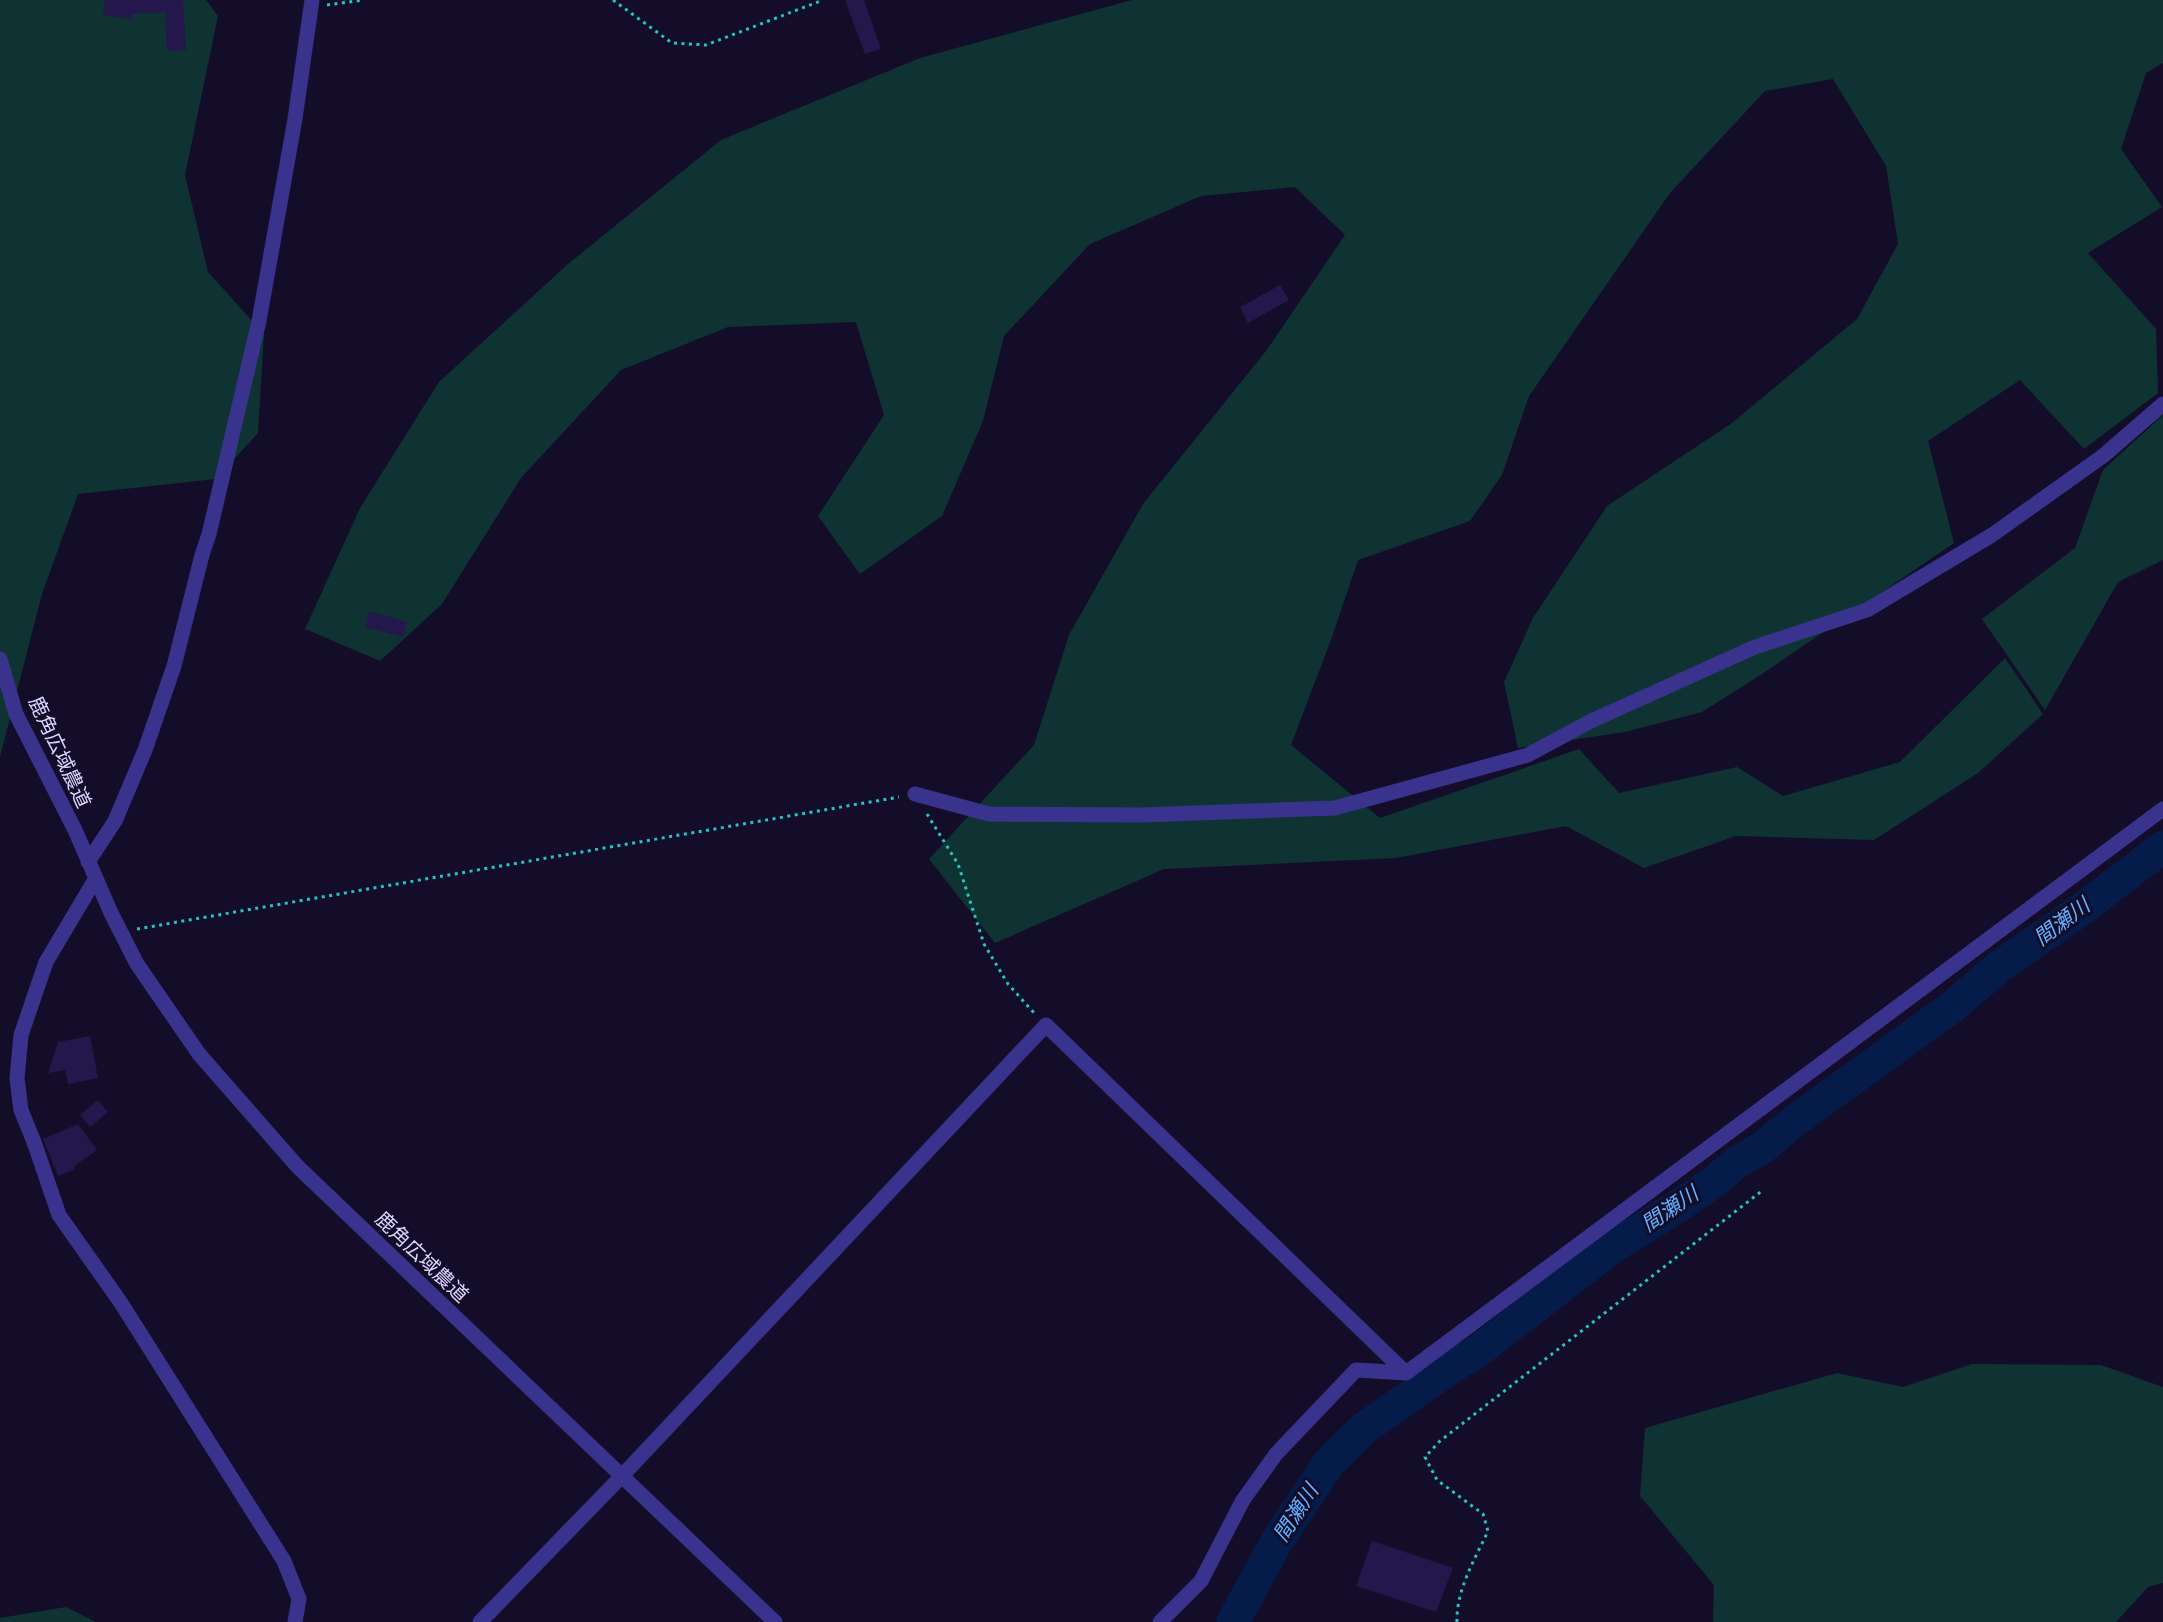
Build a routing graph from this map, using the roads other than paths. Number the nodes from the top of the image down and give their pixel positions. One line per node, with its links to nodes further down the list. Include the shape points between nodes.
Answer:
1 (312, 3): 6 (street, via 259,321 209,534 174,666 145,750 115,820)
2 (2163, 404): 4 (street, via 2103,456 1992,535 1867,610 1755,647 1591,721 1528,755 1335,808 1143,815 989,814)
3 (0, 658): 6 (street, 鹿角広域農道, via 16,714)
4 (915, 794)
5 (2163, 809): 8 (street)
6 (88, 862): 7 (street, 鹿角広域農道)
7 (96, 878): 9 (street, 鹿角広域農道, via 137,964 199,1054 298,1167); 10 (street, via 46,962 21,1035 16,1078 21,1110 59,1215 121,1304 284,1561 299,1599)
8 (1406, 1373): 9 (street, via 1046,1025); 13 (street, via 1356,1371 1276,1454 1243,1500 1201,1581)
9 (621, 1477): 11 (street); 12 (street, 鹿角広域農道)
10 (295, 1622)
11 (480, 1622)
12 (775, 1622)
13 (1160, 1622)

